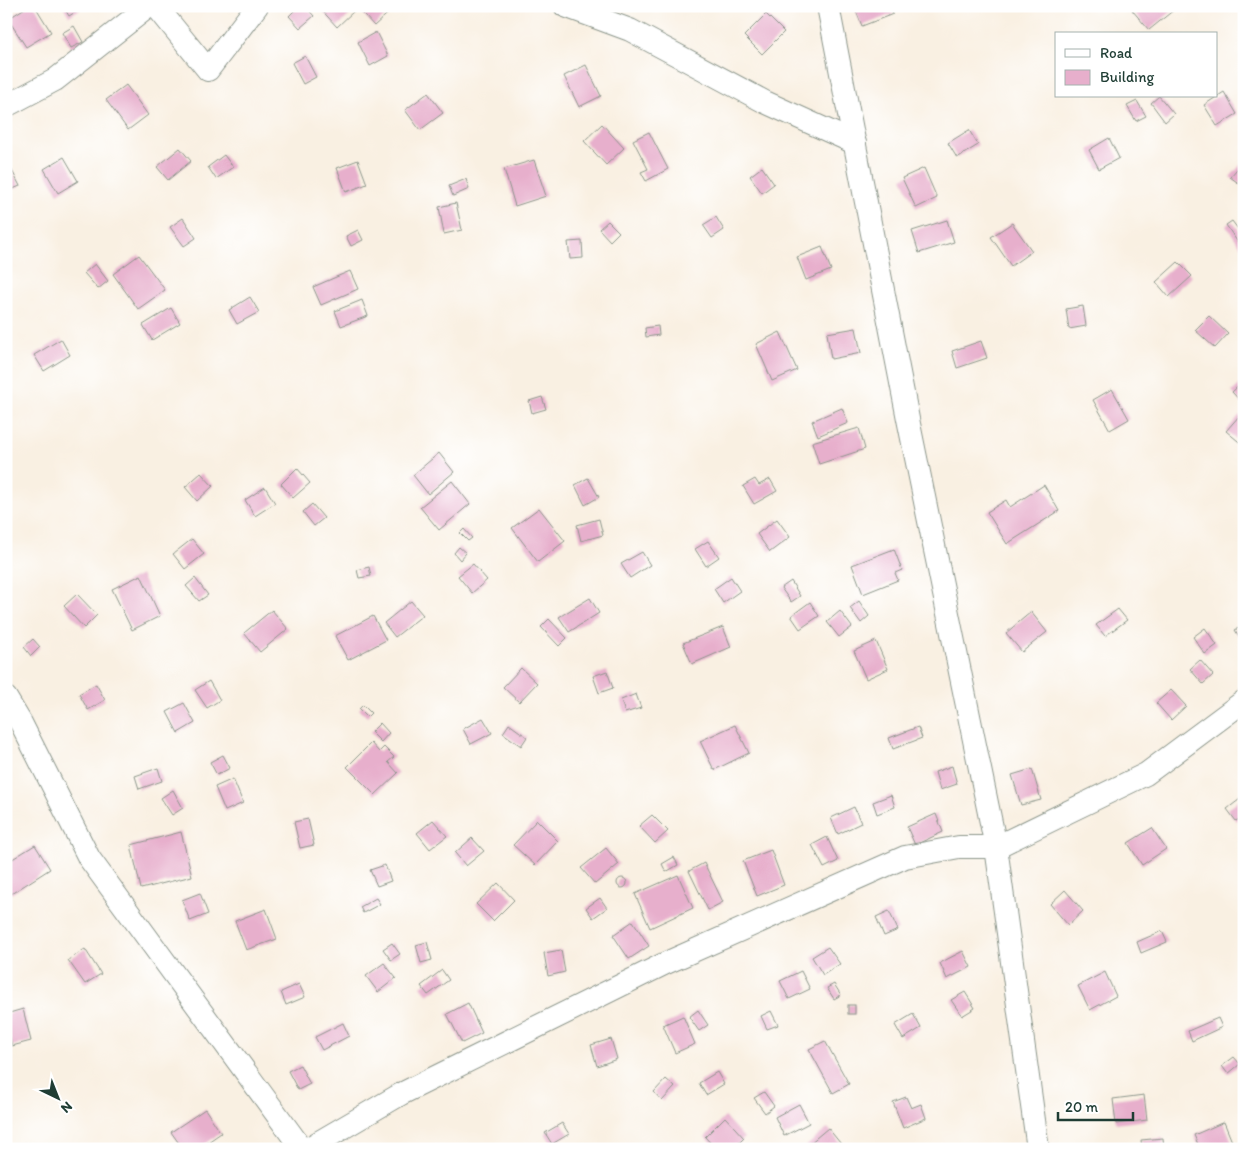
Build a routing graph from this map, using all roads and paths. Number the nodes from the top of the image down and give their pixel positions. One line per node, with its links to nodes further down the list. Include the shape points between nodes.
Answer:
1 (148, 6): 6 (street, via 55,80)
2 (156, 6): 3 (street, via 208,70)
3 (257, 6)
4 (565, 6): 7 (street, via 630,30 765,102)
5 (828, 6): 7 (street)
6 (6, 106)
7 (855, 143): 10 (street)
8 (6, 698): 11 (street, via 89,858)
9 (1244, 701): 10 (street, via 1146,774)
10 (996, 847): 12 (street, via 959,847 905,857 666,963 401,1094); 13 (street)
11 (302, 1149)
12 (307, 1149)
13 (1038, 1149)

